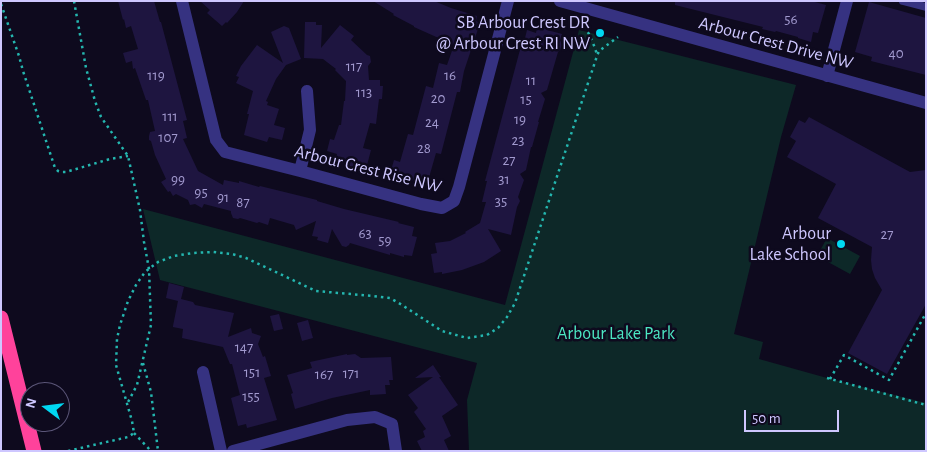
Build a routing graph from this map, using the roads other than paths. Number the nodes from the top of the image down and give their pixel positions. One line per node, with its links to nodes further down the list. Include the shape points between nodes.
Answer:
1 (182, 1): 10 (street, Arbour Crest Rise NW, via 216,140 225,152)
2 (508, 1): 10 (street, Arbour Crest Rise NW, via 454,201 442,208 421,204)
3 (560, 1): 7 (street, Arbour Crest Drive NW)
4 (847, 1): 7 (street)
5 (903, 1): 6 (lane)
6 (926, 7)
7 (827, 76): 9 (street, Arbour Crest Drive NW)
8 (308, 91): 10 (street, via 310,130)
9 (926, 102)
10 (300, 171)
11 (1, 318): 13 (highway)
12 (203, 372): 14 (street)
13 (34, 451)
14 (221, 451)
15 (233, 451): 16 (street, via 347,420 375,417 392,424)
16 (396, 451)

